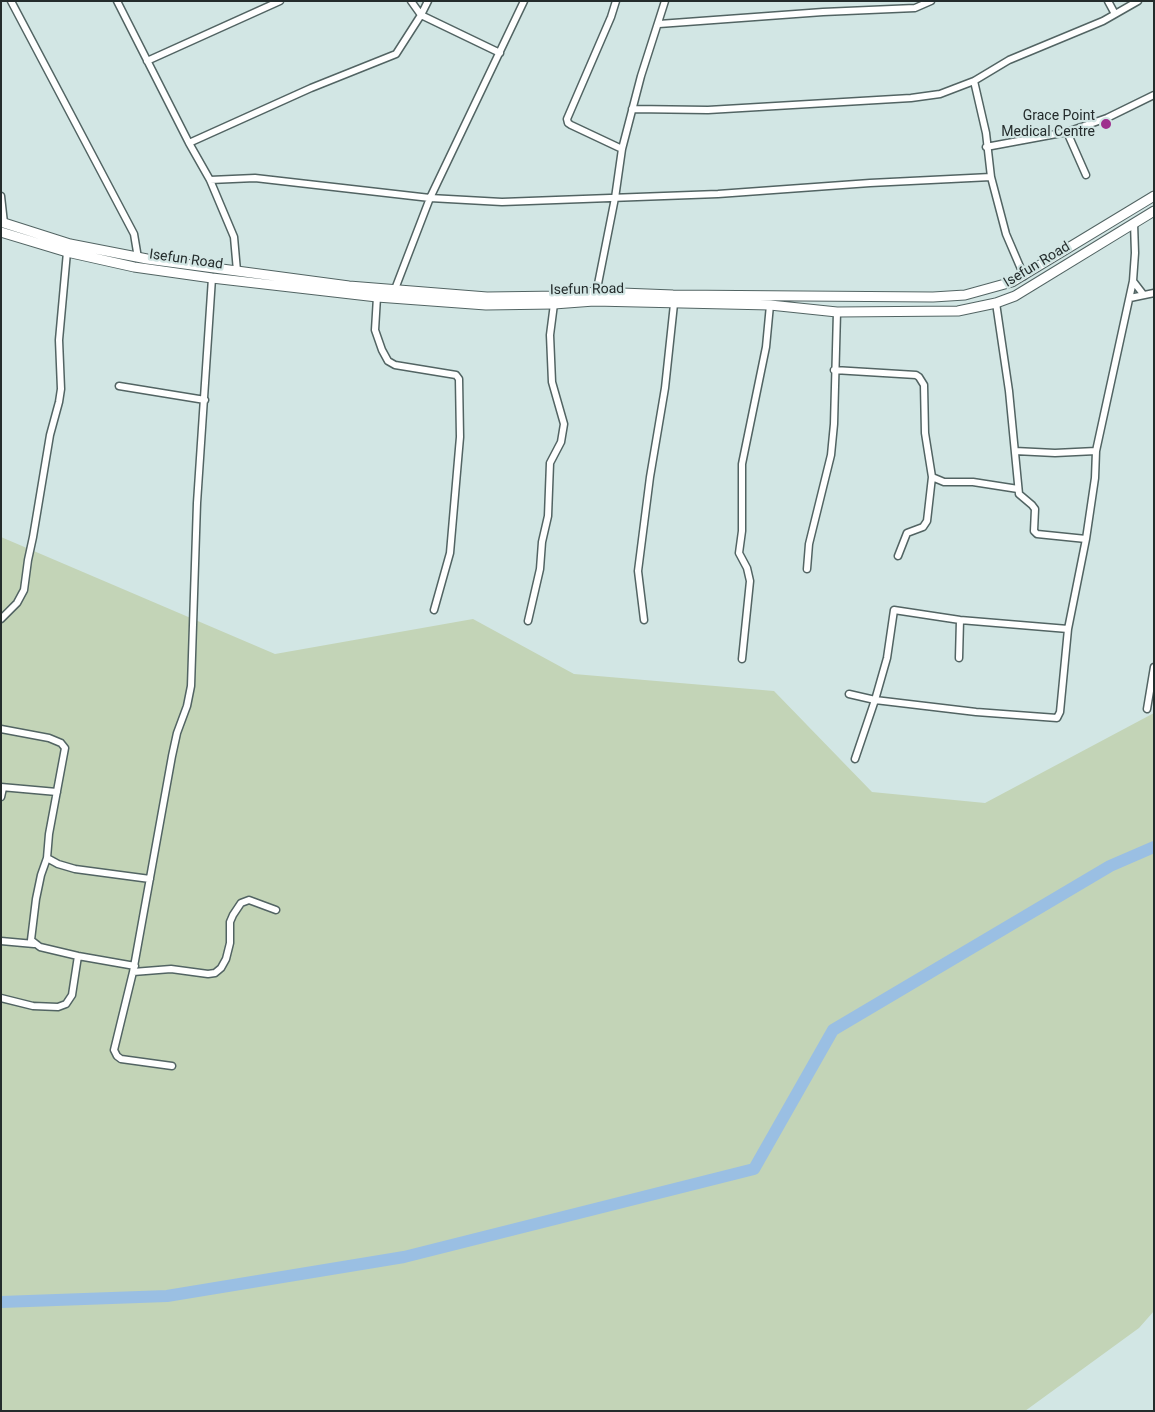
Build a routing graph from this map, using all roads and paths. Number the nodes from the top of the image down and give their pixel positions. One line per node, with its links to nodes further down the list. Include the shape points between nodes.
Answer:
1 (11, 1): 36 (street, via 134,234)
2 (118, 1): 16 (street)
3 (280, 1): 16 (street)
4 (411, 1): 13 (street)
5 (428, 1): 13 (street)
6 (524, 1): 15 (street)
7 (616, 1): 23 (street, via 567,119 571,125)
8 (665, 1): 14 (street)
9 (931, 1): 14 (street, via 915,8)
10 (1108, 1): 12 (street)
11 (1138, 1): 12 (street)
12 (1115, 14): 17 (street, via 1009,60)
13 (421, 15): 15 (street); 21 (street, via 400,50 389,59 311,88)
14 (659, 24): 19 (street)
15 (500, 53): 29 (street)
16 (147, 61): 21 (street)
17 (974, 82): 19 (street, via 940,94 911,98 708,110); 22 (street)
18 (1154, 95): 20 (street, via 1107,118)
19 (632, 109): 23 (street)
20 (1067, 132): 22 (street); 24 (street)
21 (189, 143): 26 (street)
22 (986, 147): 25 (street)
23 (622, 149): 30 (street)
24 (1086, 175)
25 (991, 177): 30 (street); 38 (street, via 1006,234)
26 (210, 180): 29 (street, via 255,178); 37 (street, via 234,237)
27 (1, 196): 32 (street)
28 (1154, 196): 38 (street, Isefun Road)
29 (430, 198): 30 (street, via 502,202); 41 (street)
30 (615, 198): 45 (street)
31 (1154, 211): 33 (street, Isefun Road)
32 (3, 223): 36 (street, Isefun Road, via 70,244)
33 (1134, 224): 40 (street); 47 (street, Isefun Road, via 1015,296)
34 (1, 232): 35 (street, Isefun Road)
35 (67, 252): 39 (street, Isefun Road, via 134,267); 63 (street, via 59,340 59,402 50,435 24,590 17,603)
36 (138, 258): 37 (street, Isefun Road)
37 (237, 271): 41 (street, Isefun Road)
38 (1024, 276): 45 (street, Isefun Road, via 965,295 933,297)
39 (212, 278): 44 (street, Isefun Road); 54 (street)
40 (1133, 281): 43 (street); 46 (street)
41 (395, 289): 45 (street, Isefun Road, via 487,297)
42 (1154, 293): 43 (street)
43 (1143, 294): 46 (street)
44 (377, 296): 48 (street, Isefun Road, via 486,305); 62 (street, via 375,330 388,361 395,365 456,375 460,379 460,437 450,553)
45 (595, 297): 48 (street, Isefun Road); 49 (street, Isefun Road)
46 (1130, 298): 56 (street)
47 (996, 303): 51 (street, Isefun Road, via 958,311); 55 (street)
48 (554, 304): 66 (street, via 550,335 552,382 564,424 561,442 550,463 548,516)
49 (674, 304): 50 (street, Isefun Road); 64 (street, via 639,562)
50 (770, 305): 51 (street, Isefun Road); 69 (street, via 766,346 742,464 739,553 750,581)
51 (836, 312): 52 (street)
52 (834, 370): 57 (street, via 919,377 924,385 925,433); 61 (street, via 831,455 809,544)
53 (119, 386): 54 (street)
54 (205, 400): 80 (street, via 197,512 191,686 172,756)
55 (1014, 451): 56 (street); 58 (street)
56 (1096, 451): 59 (street)
57 (932, 477): 58 (street, via 944,482 972,482); 60 (street, via 927,521 922,527 907,532)
58 (1018, 489): 59 (street, via 1035,509 1034,531 1037,534)
59 (1086, 539): 67 (street)
60 (898, 556)
61 (807, 569)
62 (434, 610)
63 (1, 619)
64 (644, 620)
65 (960, 620): 67 (street); 68 (street); 72 (street, via 894,610 887,658)
66 (528, 621)
67 (1068, 629): 72 (street, via 1057,718)
68 (959, 658)
69 (742, 659)
70 (1154, 667): 73 (street)
71 (849, 694): 72 (street)
72 (876, 700): 75 (street)
73 (1147, 709)
74 (1, 728): 77 (street, via 61,743 65,754)
75 (856, 759)
76 (2, 787): 77 (street); 78 (street)
77 (57, 792): 79 (street)
78 (1, 797)
79 (47, 858): 80 (street, via 75,869); 83 (street, via 31,934)
80 (150, 879): 85 (street)
81 (276, 910): 85 (street, via 249,900 241,903 230,922 226,958 215,972)
82 (1, 941): 83 (street)
83 (34, 944): 84 (street)
84 (78, 956): 85 (street); 86 (street, via 72,995 66,1004 58,1007 33,1006)
85 (134, 969): 87 (street, via 114,1050 121,1059)
86 (1, 998)
87 (172, 1066)

